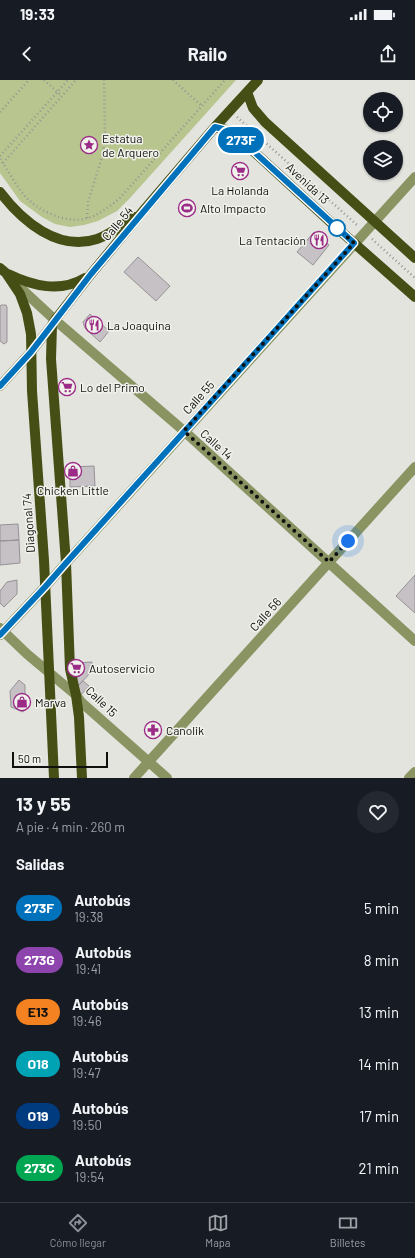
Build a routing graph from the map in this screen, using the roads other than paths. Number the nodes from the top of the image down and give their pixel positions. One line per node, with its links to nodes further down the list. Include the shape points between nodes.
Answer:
1 (258, 80): 2 (main road, Calle 54)
2 (247, 92): 3 (main road, Calle 54); 7 (main road, Avenida 13, via 253,108 265,122)
3 (215, 127): 6 (main road, Calle 54); 8 (main road, Avenida 13, via 227,130 239,138)
4 (415, 177): 7 (street, Calle 55)
5 (0, 192): 6 (main road, via 10,206 30,224 51,237 69,241 95,239 111,233)
6 (144, 210): 11 (main road, Calle 54)
7 (375, 221): 8 (street, Calle 55); 9 (main road, Avenida 13)
8 (354, 243): 12 (main road, Avenida 13); 16 (street, Calle 55)
9 (415, 258)
10 (3, 271): 11 (main road, via 23,281 51,287 77,283); 13 (street, Calle 14); 14 (main road, Diagonal 74, via 24,303 29,323)
11 (91, 274): 13 (main road, Calle 54)
12 (415, 297)
13 (54, 323): 14 (street, Calle 54); 16 (street, Calle 14); 19 (main road, via 51,342 52,379)
14 (31, 352): 15 (street, Calle 54); 20 (main road, Diagonal 74)
15 (0, 386)
16 (184, 431): 18 (street, Calle 14); 19 (street, Calle 55)
17 (415, 467): 18 (street, Calle 56)
18 (329, 562): 22 (street, Calle 14); 25 (street, Calle 56)
19 (66, 563): 20 (street, Calle 55); 24 (main road, via 70,669)
20 (45, 587): 21 (street, Calle 55); 23 (main road, Diagonal 74)
21 (1, 631): 23 (street, Calle 15)
22 (415, 641)
23 (49, 671): 24 (street, Calle 15); 27 (main road, Diagonal 74)
24 (76, 694): 25 (street, Calle 15, via 81,702); 28 (main road)
25 (148, 761): 29 (street, Calle 56); 30 (street, Calle 15)
26 (415, 772): 31 (street)
27 (54, 778)
28 (82, 778)
29 (134, 778)
30 (167, 778)
31 (410, 778)

